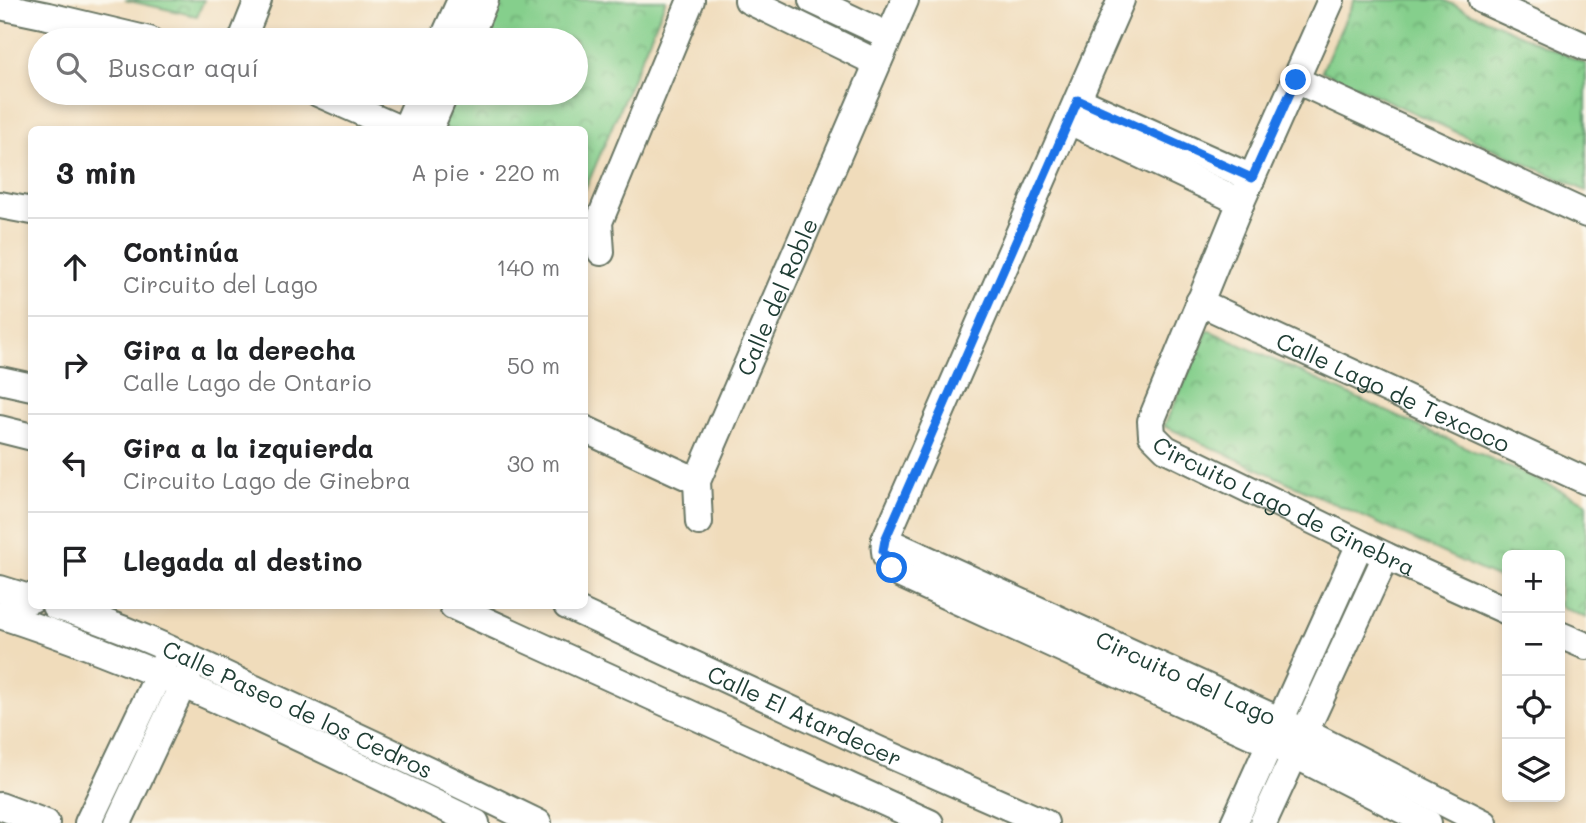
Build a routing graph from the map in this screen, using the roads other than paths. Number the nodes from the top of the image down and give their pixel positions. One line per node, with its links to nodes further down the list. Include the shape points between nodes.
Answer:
1 (258, 0): 13 (street)
2 (461, 0): 14 (street)
3 (485, 0): 15 (street)
4 (691, 0): 31 (street)
5 (748, 0): 18 (street)
6 (812, 0): 16 (street)
7 (905, 0): 16 (street, Calle del Roble)
8 (1121, 0): 23 (street, Circuito del Lago)
9 (1331, 0): 19 (street, Circuito Lago de Ginebra)
10 (1482, 0): 17 (street)
11 (27, 7): 12 (street)
12 (105, 28)
13 (247, 28)
14 (448, 28)
15 (473, 28)
16 (889, 36): 18 (street, Calle del Roble)
17 (1585, 42)
18 (877, 63): 39 (street, Calle del Roble)
19 (1296, 80): 27 (street, Circuito Lago de Ginebra); 30 (street)
20 (346, 105): 24 (street)
21 (415, 105): 25 (street)
22 (440, 105): 26 (street)
23 (1074, 110): 27 (street); 54 (street, Circuito del Lago, via 885,540)
24 (395, 126)
25 (406, 126)
26 (431, 126)
27 (1246, 190): 33 (street, Circuito Lago de Ginebra)
28 (0, 205): 29 (street)
29 (28, 210)
30 (1586, 214)
31 (592, 219): 32 (street)
32 (601, 252)
33 (1199, 302): 40 (street, Calle Lago de Texcoco); 42 (street, Circuito Lago de Ginebra, via 1151,421 1152,435 1166,449)
34 (0, 380): 35 (street)
35 (28, 386)
36 (0, 429): 38 (street)
37 (588, 431): 39 (street)
38 (28, 436)
39 (697, 481): 41 (street)
40 (1586, 481)
41 (699, 522)
42 (1360, 544): 43 (street, Circuito Lago de Ginebra); 54 (street)
43 (1386, 556): 49 (street, Circuito Lago de Ginebra); 55 (street)
44 (0, 589): 45 (street)
45 (28, 597)
46 (64, 609): 53 (street, Calle Paseo de los Cedros, via 126,631)
47 (460, 609): 59 (street, Calle El Atardecer)
48 (574, 609): 56 (street, Calle El Atardecer)
49 (1502, 609)
50 (0, 615): 53 (street, Calle Paseo de los Cedros)
51 (1565, 637): 52 (street)
52 (1586, 646)
53 (176, 667): 57 (street, Calle Paseo de los Cedros); 58 (street, Calle Paseo de los Cedros); 62 (street); 63 (street)
54 (1275, 732): 55 (street, Circuito del Lago); 68 (street)
55 (1300, 744): 69 (street); 70 (street, Circuito del Lago); 71 (street, Circuito del Lago)
56 (879, 750): 59 (street); 67 (street, Calle El Atardecer)
57 (417, 763): 58 (street); 65 (street, Calle Paseo de los Cedros)
58 (401, 787): 64 (street, Calle Paseo de los Cedros)
59 (861, 791): 66 (street, Calle El Atardecer)
60 (0, 806): 61 (street)
61 (46, 823)
62 (88, 823)
63 (118, 823)
64 (476, 823)
65 (538, 823)
66 (930, 823)
67 (1045, 823)
68 (1234, 823)
69 (1264, 823)
70 (1428, 823)
71 (1484, 823)

